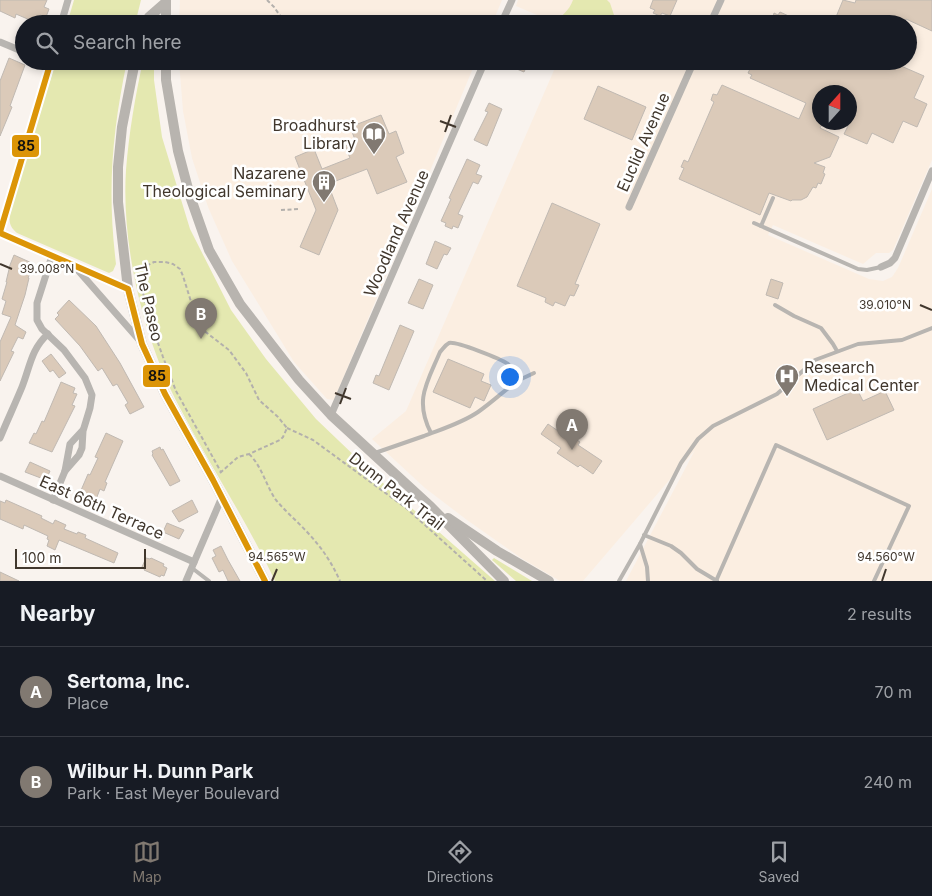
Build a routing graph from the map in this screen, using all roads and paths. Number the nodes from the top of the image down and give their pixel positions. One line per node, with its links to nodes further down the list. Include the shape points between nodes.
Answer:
1 (68, 0): 6 (street)
2 (267, 0): 9 (path)
3 (512, 0): 10 (street)
4 (721, 0): 11 (street)
5 (166, 2): 7 (main road); 8 (main road)
6 (64, 15)
7 (152, 15)
8 (166, 15)
9 (280, 15)
10 (505, 15)
11 (714, 15)
12 (0, 42): 13 (street)
13 (15, 48)
14 (47, 70): 26 (street)
15 (133, 70): 30 (main road, The Paseo, via 118,167 118,202)
16 (166, 70): 38 (main road, via 178,151 209,250 240,304 299,380)
17 (481, 70): 38 (street, Woodland Avenue)
18 (690, 70): 21 (street, Euclid Avenue)
19 (932, 171): 29 (street, via 895,258)
20 (773, 198): 25 (lane)
21 (629, 207)
22 (299, 209): 23 (path)
23 (281, 210)
24 (754, 223): 25 (lane)
25 (761, 226): 29 (lane, via 858,269)
26 (0, 233): 27 (street)
27 (52, 256): 28 (street); 33 (street, via 37,303 38,320)
28 (74, 265): 30 (street); 34 (street)
29 (881, 266)
30 (128, 289): 34 (main road, The Paseo)
31 (775, 305): 35 (lane, via 821,328)
32 (932, 328): 35 (lane, via 902,340 858,344)
33 (48, 334): 40 (street, via 64,350 92,395); 42 (street, via 33,352)
34 (142, 344): 48 (main road, The Paseo, via 165,394)
35 (837, 351): 52 (lane, via 815,360 778,394 728,418 698,439 680,464)
36 (534, 373): 37 (lane)
37 (517, 381): 41 (lane, via 478,412); 41 (lane, via 507,363 461,344 449,344 440,352 423,394 423,416)
38 (331, 415): 44 (main road)
39 (287, 428): 43 (path, via 283,438); 46 (path, Dunn Park Trail, via 259,400 234,357 203,330 180,269 165,262 146,266 142,272 142,288 163,358 176,391); 59 (path, Dunn Park Trail, via 313,440 406,508)
40 (83, 431): 45 (street, via 70,444); 45 (street, via 79,455)
41 (431, 433): 44 (lane)
42 (0, 438)
43 (250, 454): 46 (path, via 238,457); 58 (path, via 276,500 326,555)
44 (373, 454): 51 (main road)
45 (65, 471): 50 (street)
46 (221, 472): 48 (path)
47 (0, 476): 50 (street, East 66th Terrace)
48 (213, 480): 49 (main road, The Paseo)
49 (222, 497): 54 (street); 57 (main road, The Paseo)
50 (52, 500): 54 (street, East 66th Terrace)
51 (431, 506): 60 (main road); 61 (main road, via 497,551)
52 (644, 535): 53 (lane); 64 (lane, via 671,546)
53 (640, 544): 62 (lane); 63 (lane)
54 (193, 565): 55 (street); 56 (lane)
55 (186, 581)
56 (209, 581)
57 (265, 581)
58 (340, 581)
59 (487, 581)
60 (504, 581)
61 (549, 581)
62 (618, 581)
63 (648, 581)
64 (716, 581): 65 (lane, via 776,446 909,506)
65 (874, 581)

